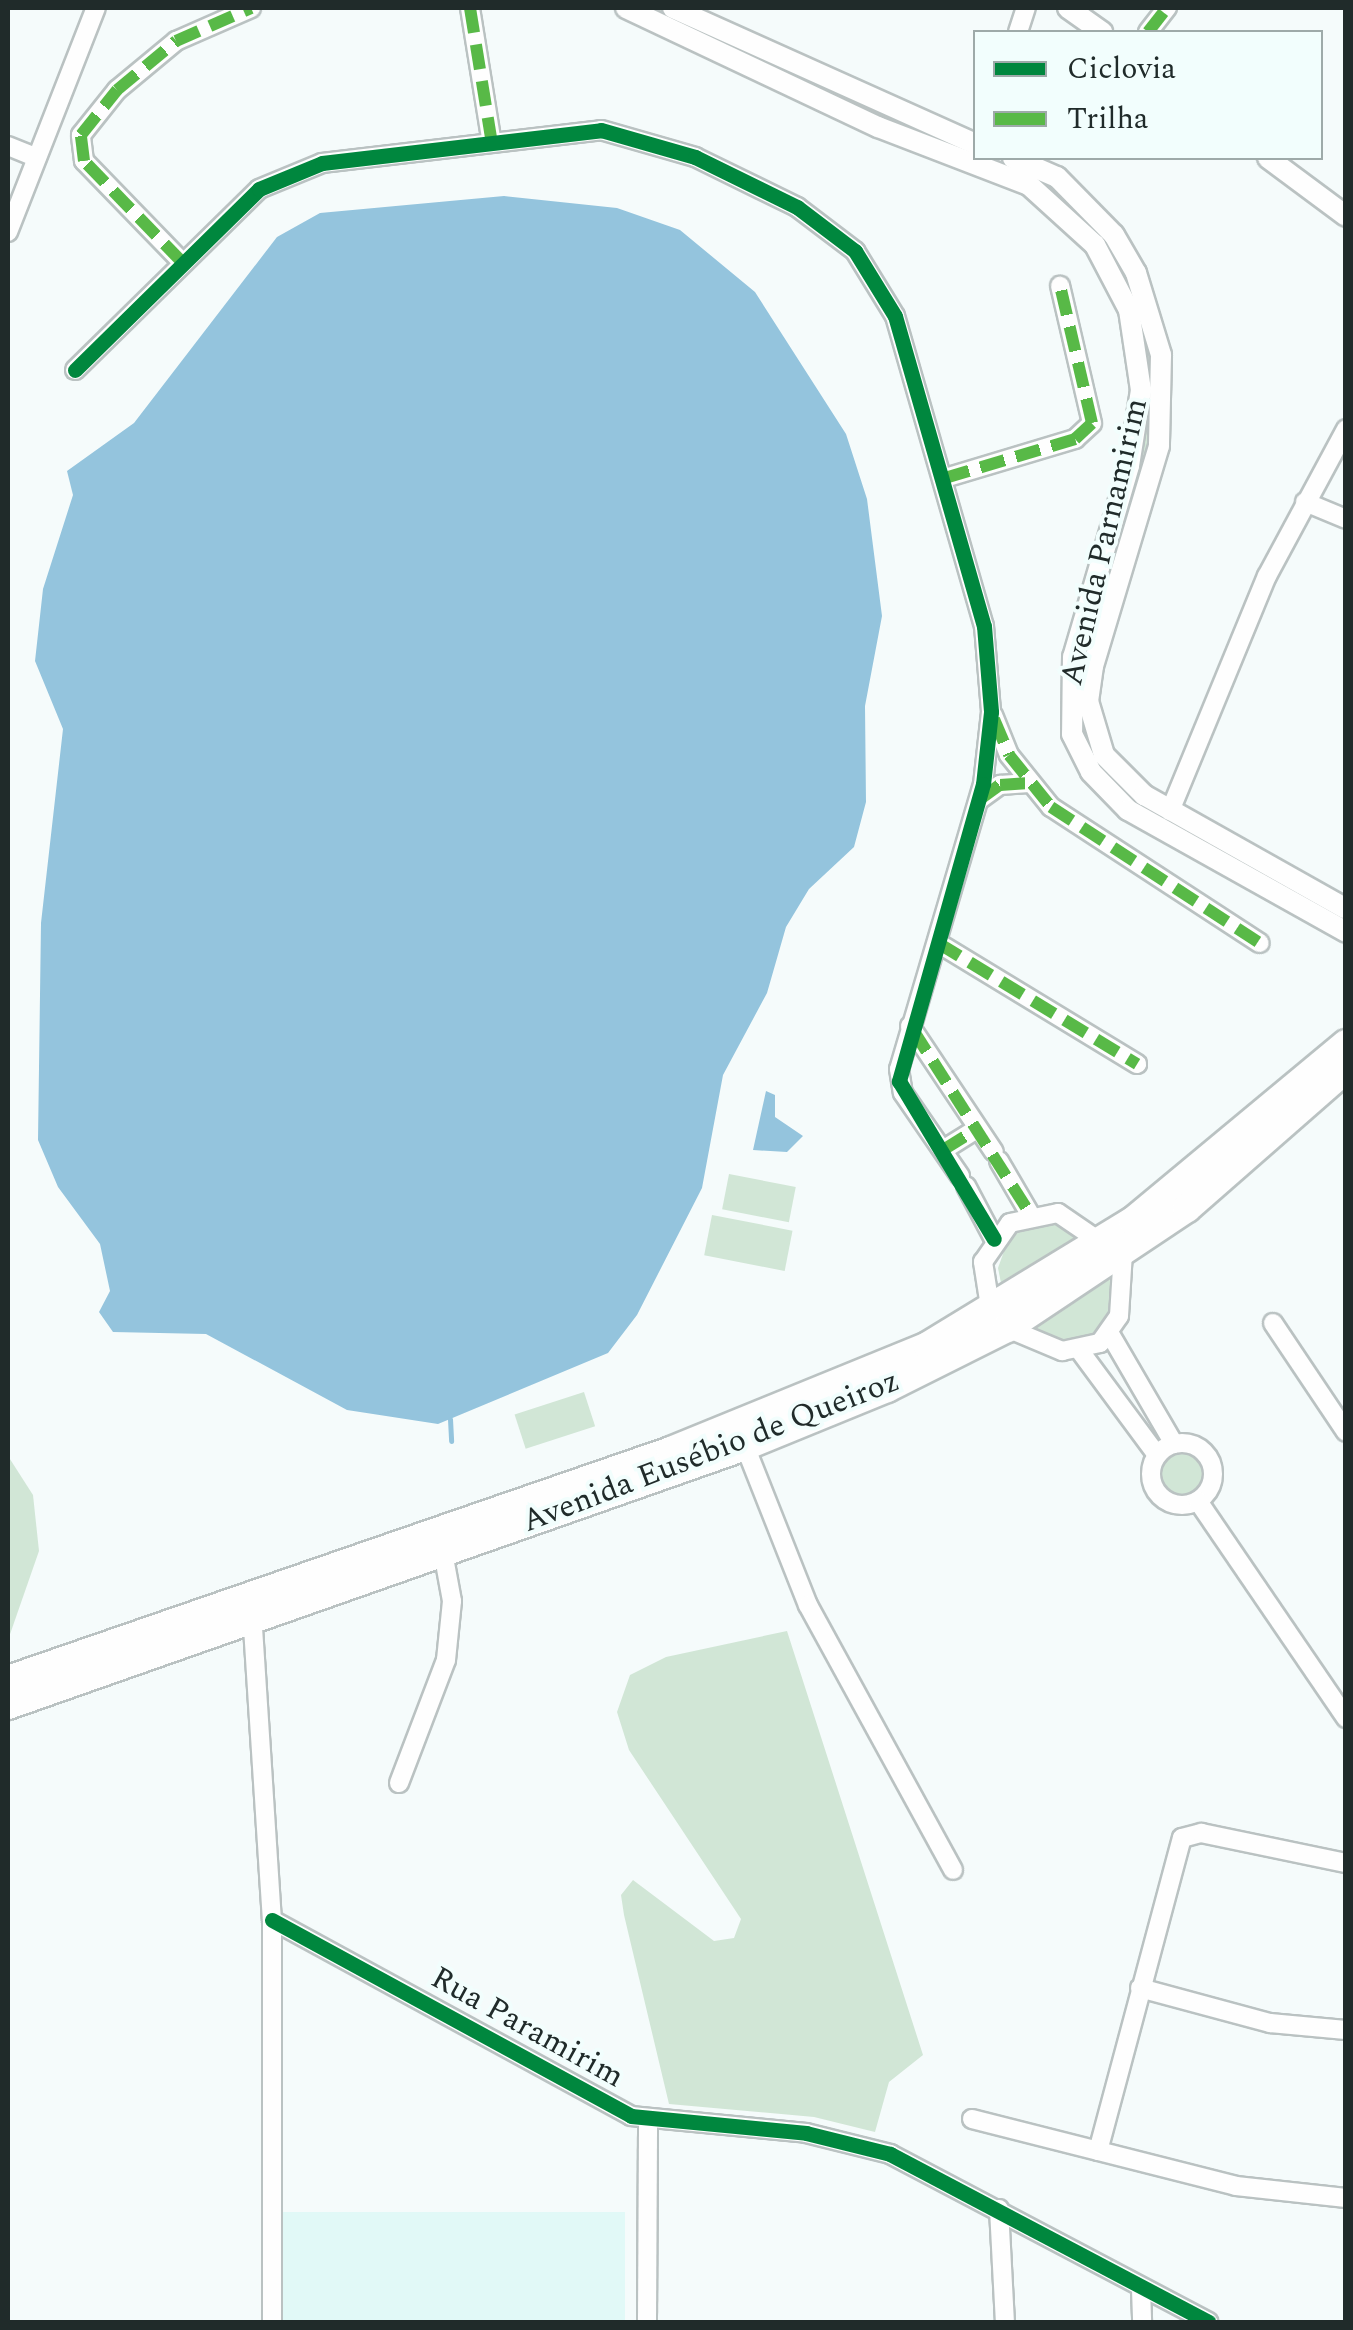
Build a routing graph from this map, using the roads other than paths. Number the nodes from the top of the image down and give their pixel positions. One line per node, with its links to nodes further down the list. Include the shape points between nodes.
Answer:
1 (96, 8): 13 (street)
2 (251, 8): 18 (street, via 176,42 117,90 82,135 84,161)
3 (470, 8): 10 (street)
4 (626, 8): 25 (street, Avenida Parnamirim, via 878,127 1029,184 1088,237 1124,298 1140,373 1138,427)
5 (672, 8): 11 (street)
6 (1068, 8): 8 (street)
7 (1167, 8): 9 (street)
8 (1099, 30)
9 (1150, 30)
10 (491, 138): 18 (street, via 292,171 259,189); 22 (street, via 601,130 648,139 825,225 855,251 895,316)
11 (973, 143)
12 (8, 146): 13 (street)
13 (37, 158): 17 (street)
14 (1018, 160): 26 (street, Avenida Parnamirim, via 1056,177 1114,236 1154,319 1164,397 1159,446)
15 (1271, 160): 16 (street)
16 (1346, 216)
17 (8, 232)
18 (182, 262): 20 (street)
19 (1060, 286): 22 (street, via 1092,424 1076,440)
20 (75, 370)
21 (1346, 429): 23 (street)
22 (945, 478): 27 (street, via 984,626)
23 (1304, 502): 24 (street); 30 (street)
24 (1346, 519)
25 (1101, 558): 26 (street); 31 (street, Avenida Parnamirim, via 1069,680 1081,756 1128,810)
26 (1123, 564): 30 (street, Avenida Parnamirim, via 1093,666 1092,727 1122,778)
27 (991, 712): 28 (street); 29 (street)
28 (1029, 784): 29 (street, via 1000,784); 35 (street, via 1083,831)
29 (978, 800): 34 (street)
30 (1170, 810): 31 (street, Avenida Parnamirim)
31 (1260, 872): 32 (street, Avenida Parnamirim); 33 (street, Avenida Parnamirim)
32 (1346, 909)
33 (1346, 932)
34 (938, 943): 36 (street); 40 (street)
35 (1260, 943)
36 (910, 1026): 38 (street); 39 (street)
37 (1346, 1044): 46 (main road, Avenida Eusébio de Queiroz)
38 (928, 1054): 39 (street); 42 (street)
39 (901, 1057): 43 (street, via 903,1092)
40 (1137, 1064)
41 (1346, 1069): 46 (main road, Avenida Eusébio de Queiroz, via 1250,1158)
42 (977, 1129): 43 (street); 44 (street)
43 (943, 1150): 45 (street)
44 (1030, 1214): 45 (street); 46 (street, via 1058,1213)
45 (994, 1238): 47 (street, via 983,1262)
46 (1112, 1248): 47 (main road, Avenida Eusébio de Queiroz); 49 (street, via 1121,1304)
47 (999, 1320): 50 (street, via 1036,1344); 55 (main road, Avenida Eusébio de Queiroz); 59 (main road, Avenida Eusébio de Queiroz, via 761,1418)
48 (1272, 1323): 53 (street)
49 (1110, 1334): 50 (street); 51 (street)
50 (1080, 1351): 52 (street)
51 (1130, 1377): 52 (street); 54 (street)
52 (1112, 1388): 56 (street)
53 (1346, 1432)
54 (1174, 1444): 56 (street); 57 (street, via 1194,1444 1209,1458 1211,1486)
55 (745, 1446): 58 (main road, Avenida Eusébio de Queiroz); 67 (street, via 808,1606)
56 (1157, 1455): 57 (street, via 1151,1475 1158,1495 1177,1505)
57 (1198, 1501): 62 (street)
58 (443, 1552): 59 (main road, Avenida Eusébio de Queiroz); 65 (street, via 452,1601 446,1660)
59 (251, 1609): 60 (main road, Avenida Eusébio de Queiroz); 63 (main road, Avenida Eusébio de Queiroz); 68 (street)
60 (8, 1680)
61 (1346, 1682): 62 (street)
62 (1329, 1693): 64 (street)
63 (8, 1705)
64 (1346, 1718)
65 (399, 1783)
66 (1346, 1863): 69 (street, via 1186,1835)
67 (953, 1870)
68 (272, 1920): 72 (street, Rua Paramirim); 77 (street)
69 (1140, 1988): 70 (street, via 1270,2024); 73 (street)
70 (1346, 2030)
71 (972, 2120): 73 (street)
72 (648, 2122): 75 (street, Rua Paramirim, via 834,2138 890,2154); 78 (street)
73 (1098, 2151): 74 (street, via 1267,2192)
74 (1346, 2198)
75 (1000, 2208): 76 (street, Rua Paramirim); 79 (street)
76 (1141, 2289): 80 (street); 81 (street, Rua Paramirim)
77 (272, 2322)
78 (646, 2322)
79 (1005, 2322)
80 (1142, 2322)
81 (1208, 2322)

